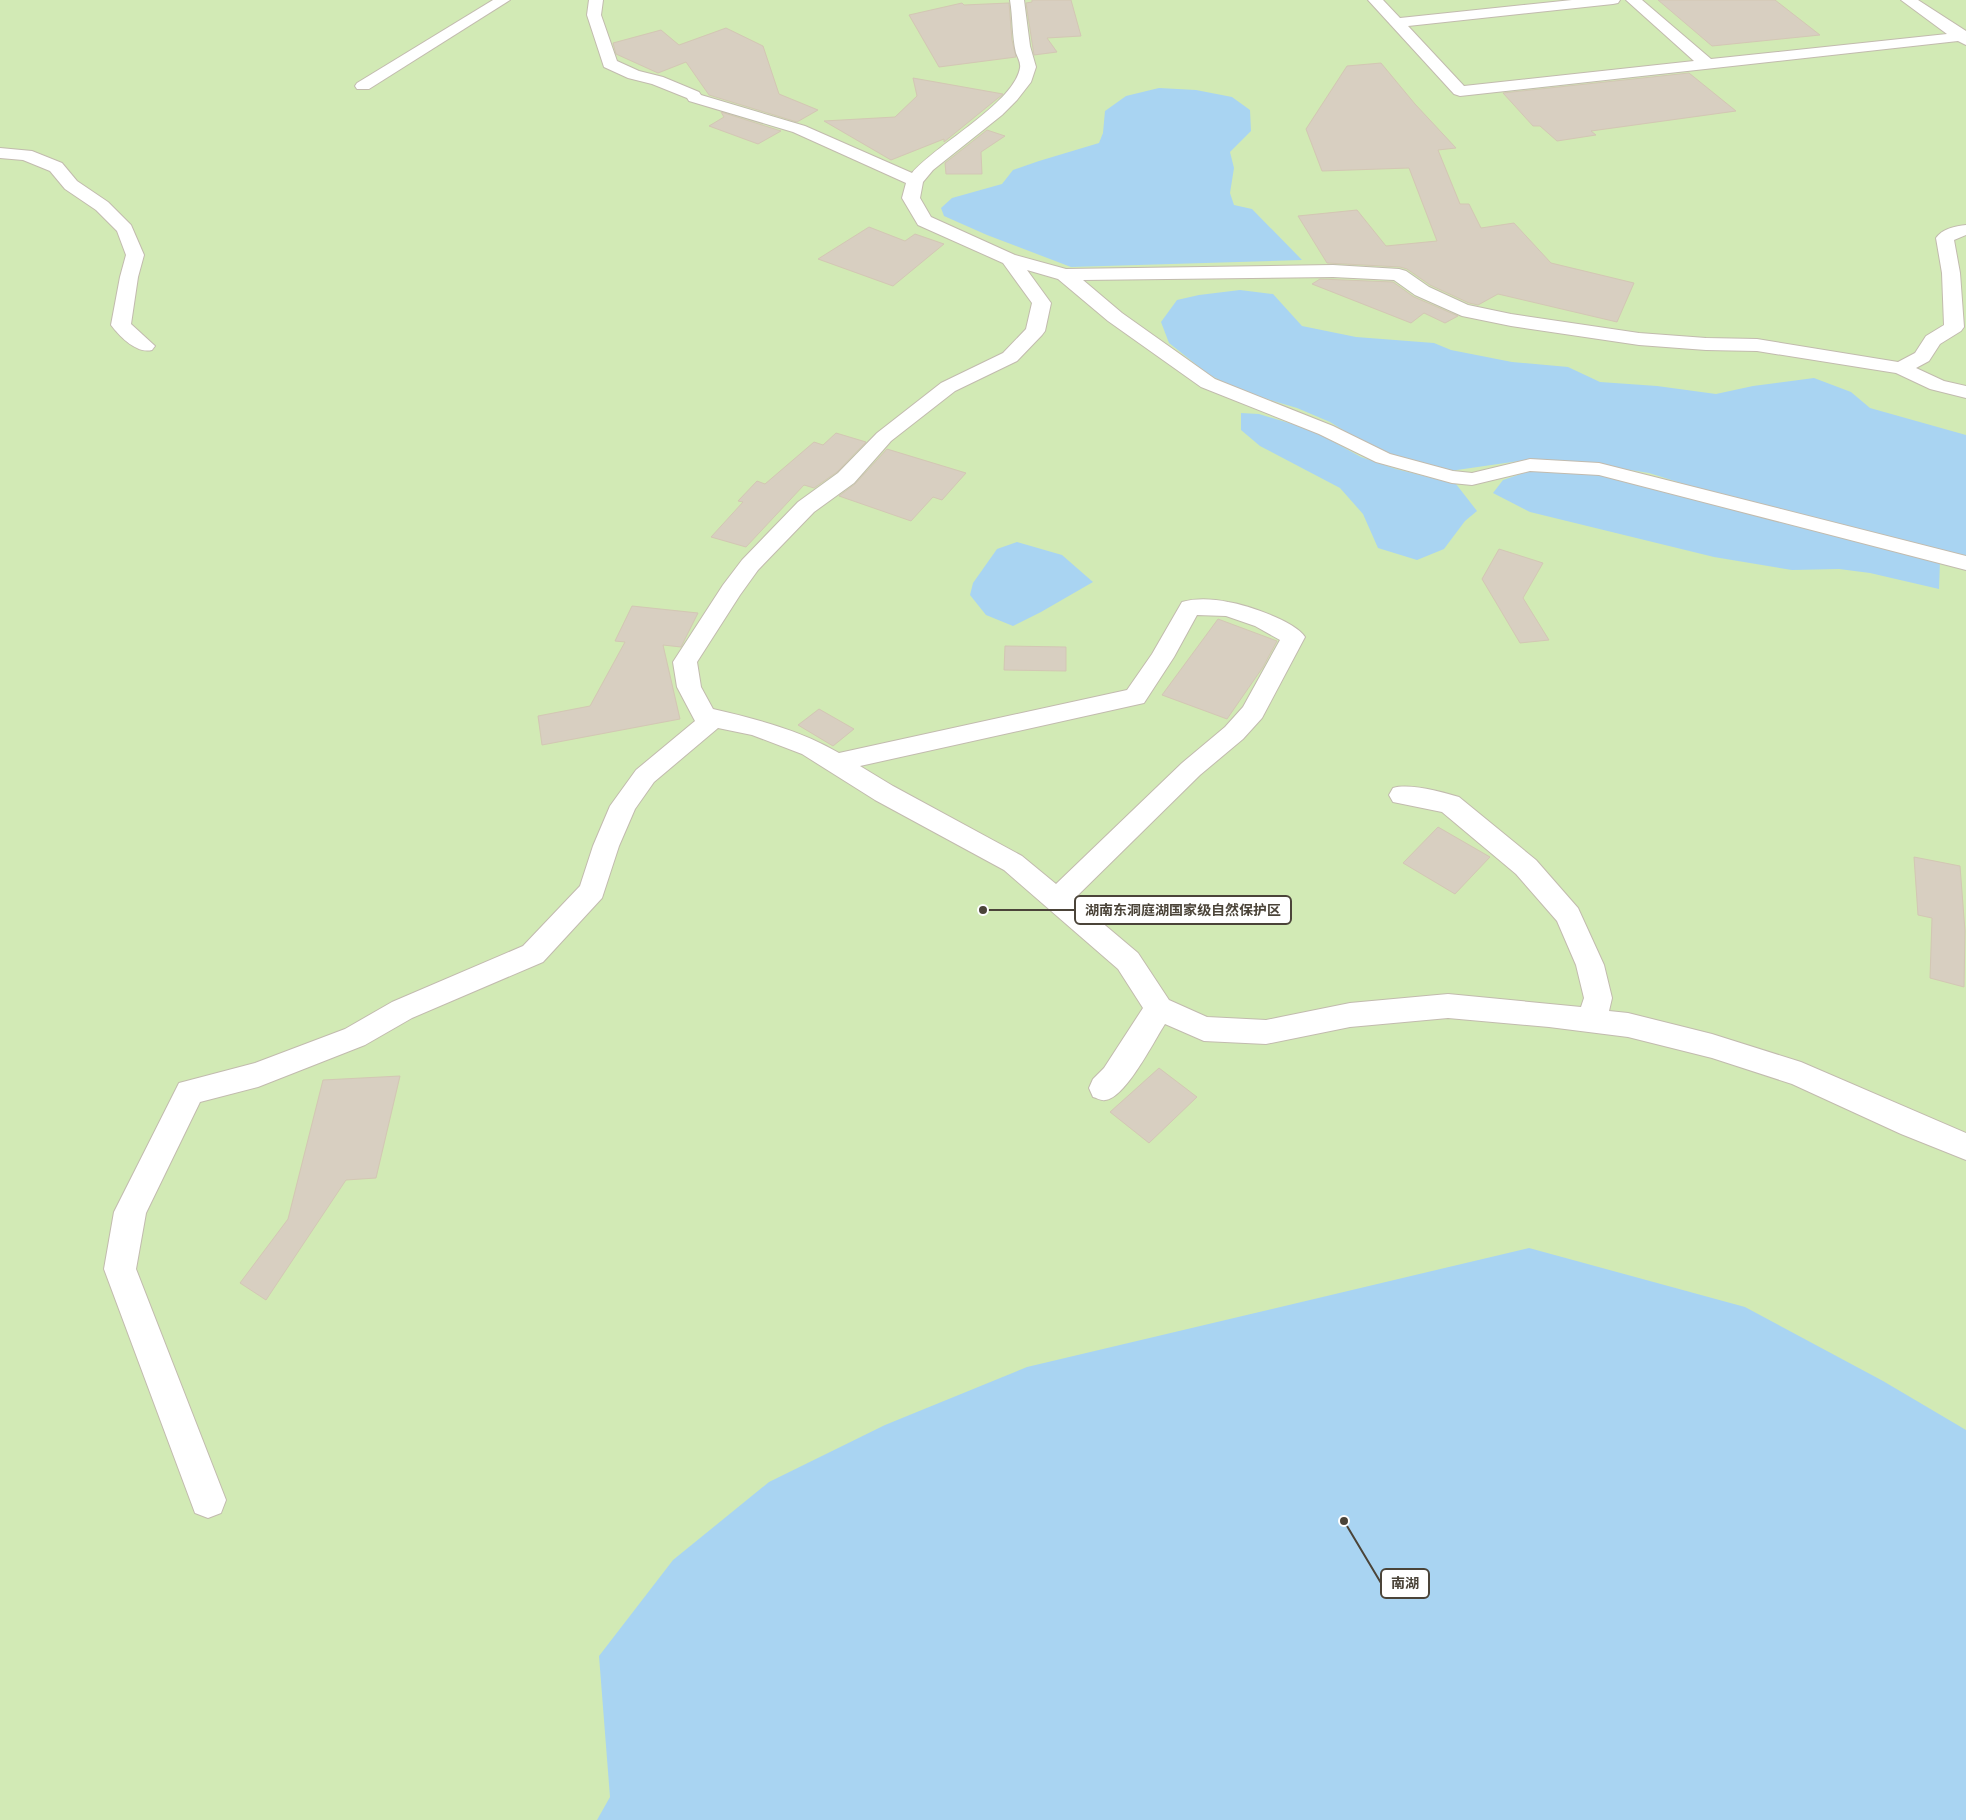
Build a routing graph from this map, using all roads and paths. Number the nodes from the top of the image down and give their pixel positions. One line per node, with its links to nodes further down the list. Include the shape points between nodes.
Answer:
1 (503, 0): 11 (street)
2 (596, 0): 13 (street, via 594,15 610,64 634,75 657,80 695,98 799,129)
3 (1017, 0): 13 (street, via 1020,37 1028,66 1021,86 932,162)
4 (1376, 0): 8 (street)
5 (1613, 0): 8 (street)
6 (1633, 0): 10 (street)
7 (1908, 0): 9 (street)
8 (1397, 23): 10 (street, via 1460,91)
9 (1964, 38): 10 (street)
10 (1707, 64)
11 (363, 86)
12 (0, 153): 17 (street, via 26,155 56,167 71,185 102,206 125,229 134,255 121,325)
13 (915, 181): 15 (street, via 911,198 924,221)
14 (1966, 230): 18 (street, via 1945,238 1954,327 1933,340 1922,357)
15 (1009, 259): 16 (street); 21 (street, via 1042,303 1035,331 1010,357 948,387 884,437 846,478 806,507 750,565 685,662 689,687 704,716)
16 (1065, 275): 18 (street, via 1333,271 1399,275 1422,291 1462,310 1510,320 1640,339 1757,345); 20 (street, via 1115,317 1208,383 1326,430 1383,458 1452,477 1472,479 1530,465 1599,469)
17 (145, 346)
18 (1902, 368): 19 (street, via 1937,384)
19 (1966, 392)
20 (1966, 563)
21 (713, 718): 22 (street, via 757,728 811,748); 29 (street, via 645,776 623,806 592,891 532,954 402,1010 355,1038 258,1075 190,1092 130,1212 120,1270)
22 (835, 763): 24 (street, via 1013,863); 24 (street, via 1135,697 1190,607 1228,609 1293,637 1247,719)
23 (1402, 795): 26 (street, via 1450,804 1526,866 1568,915 1590,965 1598,998)
24 (1057, 899): 25 (street, via 1128,961)
25 (1159, 1008): 26 (street, via 1204,1029 1266,1032 1350,1015 1448,1006); 27 (street, via 1115,1077)
26 (1592, 1020): 28 (street, via 1628,1025 1712,1046 1801,1074)
27 (1104, 1088)
28 (1966, 1147)
29 (208, 1500)

